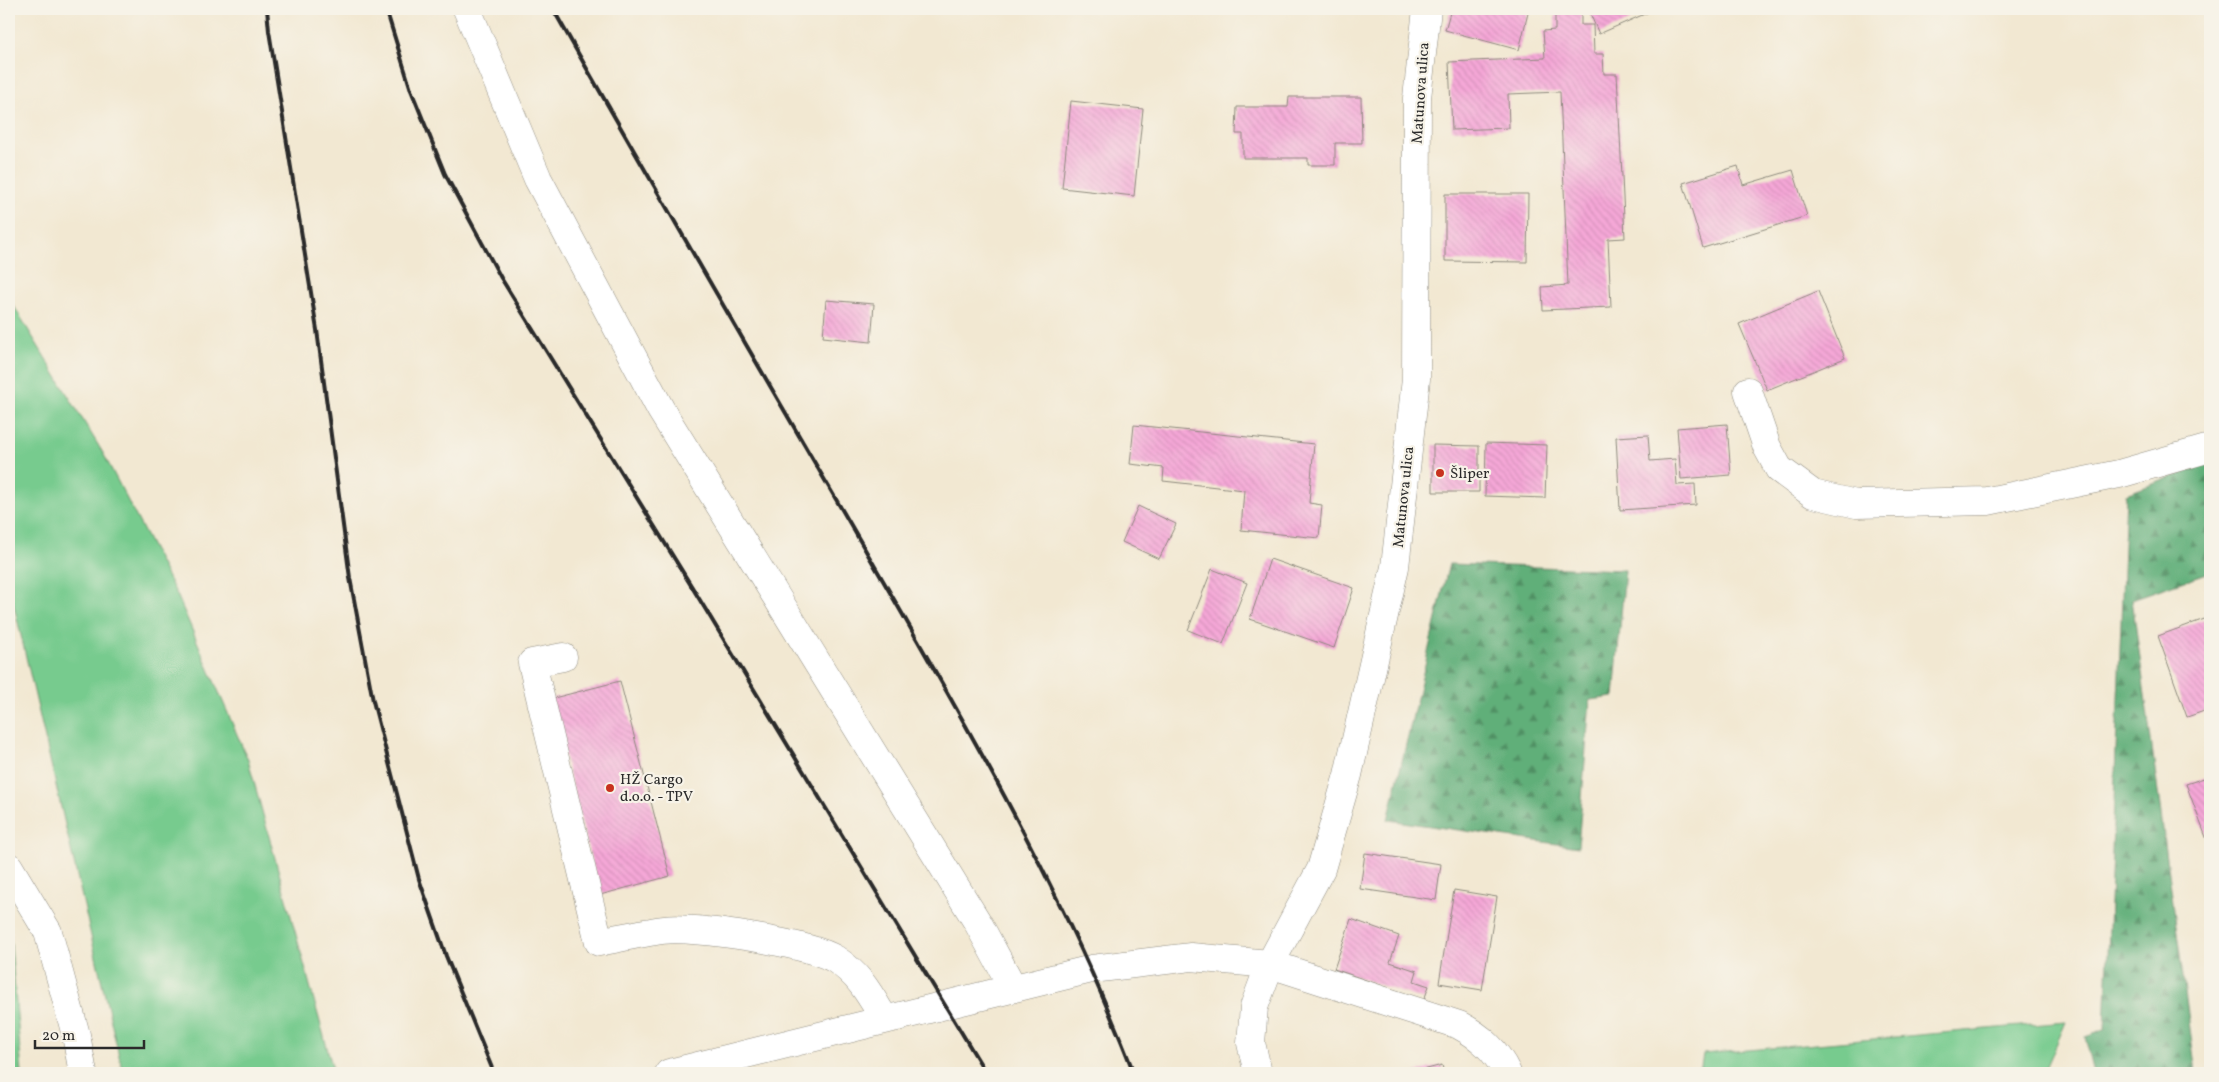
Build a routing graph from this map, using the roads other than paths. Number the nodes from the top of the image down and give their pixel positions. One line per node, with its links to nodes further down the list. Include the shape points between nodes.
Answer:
1 (467, 9): 8 (street, via 538,179 661,410 978,923)
2 (1427, 9): 7 (street, Matunova ulica, via 1418,98 1416,379 1395,567 1348,775 1321,869)
3 (1748, 391): 4 (street, via 1767,447 1779,469 1814,494 1856,504 1988,500 2119,474)
4 (2210, 448)
5 (563, 657): 9 (street, via 532,663 599,942 664,930 710,932 792,944 834,958 862,981)
6 (9, 867): 10 (street, via 48,932)
7 (1270, 964): 8 (street, via 1191,957 1092,969); 12 (street, Matunova ulica, via 1254,1008 1251,1043); 13 (street, via 1459,1025 1480,1036 1494,1050)
8 (1013, 988): 9 (street)
9 (885, 1020): 11 (street)
10 (83, 1073)
11 (669, 1073)
12 (1258, 1073)
13 (1508, 1073)

